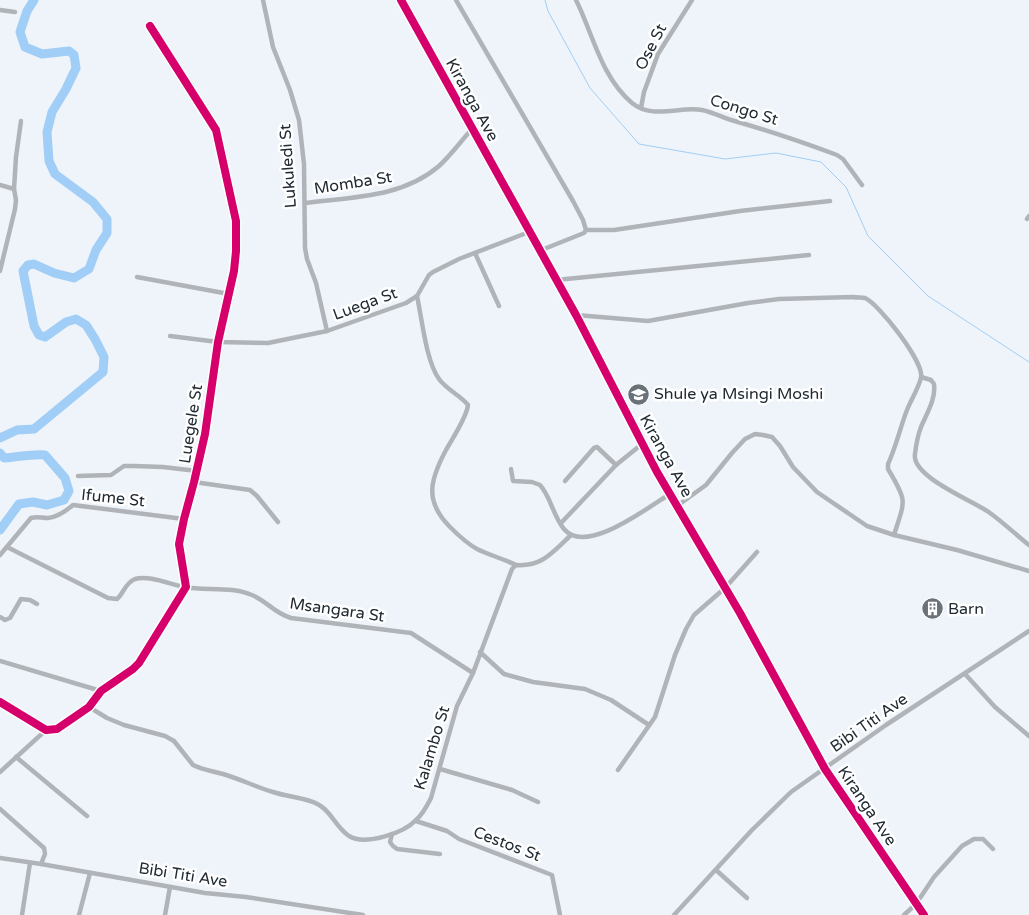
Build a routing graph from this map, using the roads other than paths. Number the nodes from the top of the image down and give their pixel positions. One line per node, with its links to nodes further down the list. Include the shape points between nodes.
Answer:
1 (263, 0): 16 (street, Lukuledi St, via 273,46 299,120)
2 (456, 0): 17 (street, via 573,201)
3 (576, 0): 9 (street, via 612,80 633,104)
4 (692, 0): 9 (street, Ose St, via 658,54)
5 (403, 1): 11 (street, Kiranga Ave)
6 (0, 10): 7 (street)
7 (15, 12)
8 (150, 26): 25 (street, Luegele St, via 216,130 236,221 236,251)
9 (641, 108): 12 (street, Congo St, via 656,112 703,110 781,134 836,155)
10 (21, 121): 14 (street)
11 (472, 129): 16 (street, Momba St, via 439,166 404,188); 18 (street, Kiranga Ave)
12 (862, 185)
13 (0, 186): 14 (street)
14 (14, 189): 22 (street, via 15,209)
15 (830, 201): 17 (street, via 614,230)
16 (305, 203): 29 (street, Lukuledi St, via 305,248)
17 (586, 230): 19 (street)
18 (529, 232): 19 (street, Kiranga Ave); 20 (street, Luega St)
19 (539, 251): 24 (street, Kiranga Ave)
20 (475, 253): 26 (street, Luega St, via 433,272); 27 (street)
21 (809, 255): 24 (street)
22 (0, 271)
23 (137, 277): 25 (street)
24 (556, 280): 28 (street, Kiranga Ave)
25 (229, 294): 31 (street, Luegele St)
26 (416, 296): 29 (street, Luega St, via 406,303); 51 (street, via 432,368 439,380 468,405 436,470 433,503 443,520 467,543)
27 (499, 306)
28 (576, 315): 32 (street, via 648,321 779,299 865,298 901,337 916,361); 33 (street, Kiranga Ave)
29 (327, 331): 31 (street, Luega St, via 268,343)
30 (170, 336): 31 (street, Luega St)
31 (218, 342): 36 (street, Luegele St)
32 (921, 377): 46 (street, via 888,464 888,470 904,498); 47 (street, via 931,380 934,394 920,429 914,456 916,463 935,481 990,513)
33 (642, 444): 34 (street); 40 (street, Kiranga Ave)
34 (616, 465): 38 (street, via 597,447); 44 (street)
35 (511, 470): 44 (street, via 513,481 540,485)
36 (197, 471): 37 (street, via 124,466 111,476); 39 (street, Luegele St)
37 (78, 476)
38 (565, 481)
39 (194, 482): 42 (street, Luegele St); 43 (street, via 250,490)
40 (670, 494): 41 (street, Kiranga Ave); 45 (street, via 598,534 584,538)
41 (677, 506): 46 (street, via 706,485 745,439 764,434 772,437 793,467 817,492 867,526); 54 (street, Kiranga Ave)
42 (184, 519): 48 (street, Ifume St, via 73,505 52,517 31,518); 53 (street, Luegele St, via 179,544)
43 (278, 522)
44 (560, 523): 45 (street)
45 (571, 535): 51 (street, via 542,562)
46 (894, 535): 52 (street)
47 (1029, 545)
48 (7, 547): 50 (street, Ifume St); 53 (street, Msangara St, via 108,598 117,599 125,586 135,579)
49 (757, 552): 54 (street)
50 (0, 555)
51 (516, 565): 58 (street, Kalambo St, via 509,574)
52 (1029, 571)
53 (186, 587): 60 (street, Msangara St, via 249,593 280,615 291,618 411,633); 62 (street, via 139,663)
54 (725, 588): 65 (street, via 694,615 686,629); 70 (street, Kiranga Ave)
55 (37, 604): 56 (street, via 21,599 10,618)
56 (0, 617)
57 (1029, 631): 61 (street, Bibi Titi Ave)
58 (480, 652): 60 (street, Kalambo St); 65 (street, via 504,674 598,693)
59 (0, 661): 62 (street)
60 (473, 673): 69 (street, Kalambo St, via 457,706)
61 (965, 674): 67 (street, via 995,707); 70 (street, Bibi Titi Ave)
62 (101, 691): 64 (street)
63 (0, 702): 66 (street)
64 (89, 707): 66 (street, via 57,729); 77 (street, Kalambo St, via 124,725 174,740 198,768 317,803 354,838 363,840)
65 (649, 726): 71 (street)
66 (46, 730): 68 (street)
67 (1029, 736)
68 (16, 757): 72 (street); 75 (street)
69 (440, 769): 73 (street, via 512,790); 76 (street, Kalambo St, via 431,798)
70 (825, 769): 83 (street, Bibi Titi Ave, via 791,792); 87 (street, Kiranga Ave)
71 (618, 770)
72 (0, 772)
73 (538, 802)
74 (0, 809): 82 (street, via 44,848)
75 (87, 816)
76 (416, 821): 77 (street, Kalambo St); 93 (street, Cestos St, via 447,830 459,839 552,875)
77 (392, 834): 79 (street, via 390,842 397,849)
78 (993, 849): 87 (street, via 983,839 974,839 962,846 934,876)
79 (440, 854)
80 (0, 858): 81 (street, Bibi Titi Ave)
81 (30, 863): 82 (street, Bibi Titi Ave); 89 (street)
82 (41, 864): 84 (street, Bibi Titi Ave)
83 (716, 870): 86 (street); 94 (street, Bibi Titi Ave)
84 (90, 873): 85 (street, Bibi Titi Ave); 90 (street)
85 (170, 887): 88 (street, Bibi Titi Ave); 91 (street)
86 (746, 898)
87 (916, 904): 95 (street); 96 (street, Kiranga Ave)
88 (353, 914): 92 (street, Bibi Titi Ave)
89 (22, 915)
90 (79, 915)
91 (165, 915)
92 (363, 915)
93 (560, 915)
94 (674, 915)
95 (904, 915)
96 (924, 915)

